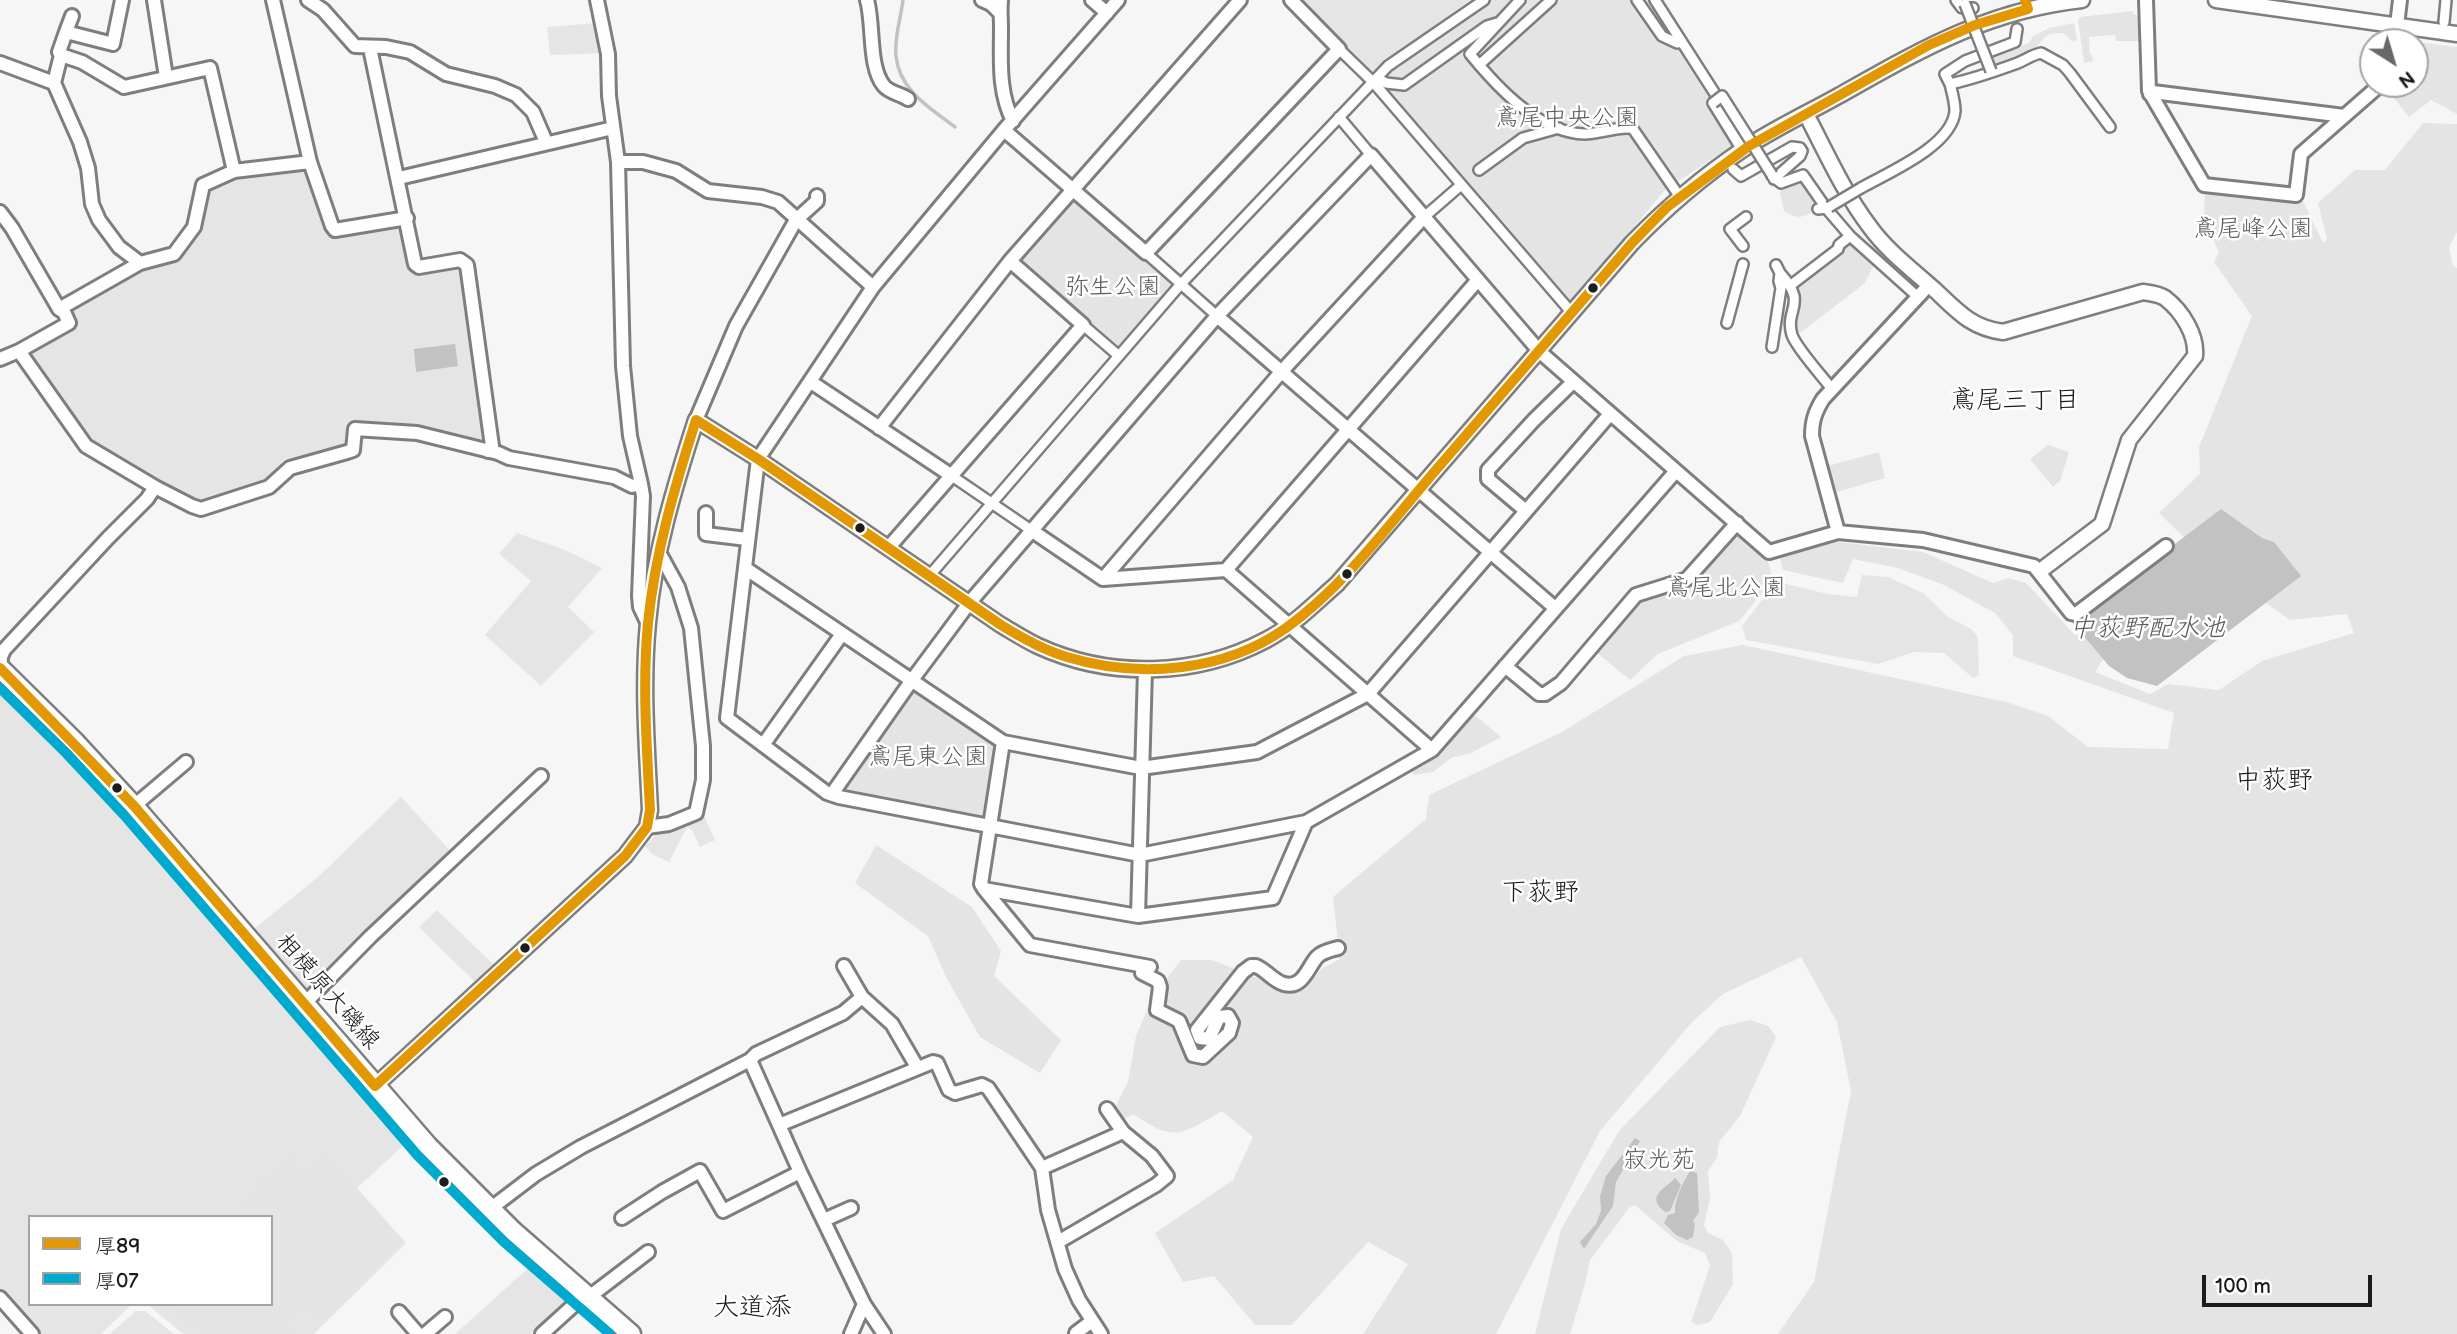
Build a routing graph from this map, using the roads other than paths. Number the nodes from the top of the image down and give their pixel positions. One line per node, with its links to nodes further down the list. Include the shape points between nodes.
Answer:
1 (122, 0): 31 (street, via 118,45)
2 (154, 0): 40 (street)
3 (273, 0): 57 (street)
4 (308, 0): 34 (street, via 323,10 349,43)
5 (597, 0): 52 (street, via 608,54)
6 (867, 0): 46 (street, via 875,66 882,85)
7 (982, 0): 24 (street)
8 (1091, 0): 25 (street)
9 (1118, 0): 25 (street)
10 (1240, 0): 65 (street)
11 (1292, 0): 35 (street)
12 (1485, 0): 41 (street, via 1388,66)
13 (1520, 0): 27 (street)
14 (1551, 0): 38 (street)
15 (1636, 0): 33 (street, via 1662,36)
16 (1655, 0): 33 (street)
17 (2082, 0): 47 (street, via 2028,9 1975,25 1929,45)
18 (2146, 0): 44 (street)
19 (2216, 0): 22 (street)
20 (2400, 0): 29 (street)
21 (2446, 0): 28 (street)
22 (2238, 1): 29 (street)
23 (1964, 3): 39 (street, bridge)
24 (1000, 6): 50 (street, via 1002,87)
25 (1107, 13): 50 (street)
26 (72, 16): 31 (street)
27 (1500, 22): 38 (street, via 1470,54); 41 (street, via 1487,26 1404,85)
28 (2444, 22)
29 (2398, 26): 32 (street)
30 (2017, 29): 43 (street, via 2015,42 1965,61 1945,74)
31 (66, 32): 36 (street)
32 (2457, 34)
33 (1682, 42): 55 (street)
34 (370, 48): 54 (street, via 410,52 446,74 516,94 533,112); 63 (street)
35 (1339, 49): 41 (street); 76 (street)
36 (61, 55): 40 (street, via 124,87); 42 (street)
37 (0, 63): 42 (street)
38 (1479, 65): 53 (street, via 1534,116)
39 (1991, 71): 43 (street); 51 (street, via 2046,54 2070,73)
40 (166, 77): 61 (street, via 210,68)
41 (1375, 80): 49 (street); 64 (street)
42 (54, 83): 78 (street, via 80,142 99,220 119,247)
43 (1950, 83): 68 (street, bridge, via 1955,110 1946,133 1923,152)
44 (2150, 94): 48 (street); 48 (street, via 2204,185 2296,195 2301,154)
45 (2365, 98): 48 (street)
46 (908, 99)
47 (1806, 114): 55 (street); 83 (street, via 1871,230)
48 (2344, 116)
49 (1339, 117): 56 (street); 81 (street)
50 (1009, 126): 65 (street); 84 (street)
51 (2110, 127)
52 (613, 128): 54 (street); 58 (street)
53 (1559, 128): 60 (street, via 1523,138); 67 (street, via 1582,134 1628,127)
54 (545, 142): 63 (street)
55 (1745, 148): 62 (street, bridge, via 1713,103 1722,96); 67 (street)
56 (1371, 155): 72 (street); 88 (street)
57 (310, 162): 61 (street); 71 (street, via 335,230)
58 (618, 162): 73 (street, via 643,162 676,171 708,191 778,202); 108 (street, via 622,366)
59 (1733, 169): 62 (street, via 1741,176 1792,147 1800,148 1800,156)
60 (1479, 170)
61 (234, 171): 78 (street, via 202,185 194,227 174,254)
62 (1773, 177): 68 (street, via 1781,183 1804,175)
63 (399, 178): 71 (street)
64 (1461, 185): 72 (street); 87 (street)
65 (1072, 190): 76 (street); 77 (street)
66 (817, 196): 73 (street)
67 (1680, 197): 87 (street, via 1632,243)
68 (1824, 208): 74 (street)
69 (0, 212): 86 (street)
70 (1745, 217): 75 (street, via 1730,229)
71 (407, 218): 104 (street, via 415,264 460,260 467,265 492,446)
72 (1423, 218): 80 (street); 96 (street)
73 (796, 220): 84 (street); 101 (street, via 736,326)
74 (1850, 236): 82 (street); 85 (street)
75 (1743, 246)
76 (1146, 253): 81 (street)
77 (1010, 261): 90 (street); 102 (street)
78 (140, 263): 86 (street)
79 (1743, 264): 89 (street)
80 (1477, 281): 93 (street); 103 (street)
81 (1180, 285): 88 (street); 94 (street)
82 (1791, 285): 91 (street, via 1778,269 1781,288); 99 (street, via 1795,300 1792,335)
83 (1929, 285): 85 (street); 124 (street, via 1985,330 2003,332 2143,292 2164,297 2192,333 2194,356 2129,440 2102,524)
84 (873, 288): 97 (street)
85 (1918, 298): 99 (street)
86 (59, 309): 92 (street, via 69,323)
87 (1573, 313): 93 (street)
88 (1217, 316): 96 (street); 115 (street)
89 (1727, 323)
90 (1083, 325): 94 (street); 107 (street)
91 (1772, 346)
92 (19, 351): 95 (street); 109 (street, via 86,446)
93 (1540, 352): 98 (street); 110 (street)
94 (1119, 356): 111 (street)
95 (0, 359)
96 (1282, 371): 103 (street); 126 (street)
97 (811, 382): 102 (street); 105 (street)
98 (1573, 382): 100 (street); 112 (street, via 1488,470 1488,479)
99 (1832, 389): 116 (street, via 1815,411 1812,436)
100 (1610, 414): 106 (street); 112 (street)
101 (696, 420): 105 (street); 121 (street)
102 (879, 428): 107 (street)
103 (1348, 429): 110 (street); 123 (street)
104 (488, 451): 108 (street, via 614,477 632,486); 109 (street, via 417,433 355,429 353,450 290,468 269,487 201,509)
105 (758, 458): 117 (street); 119 (street)
106 (1675, 471): 114 (street); 128 (street)
107 (952, 476): 111 (street); 119 (street)
108 (641, 484): 129 (street, via 639,596)
109 (155, 487): 133 (street, via 4,650)
110 (1419, 489): 120 (street); 130 (street, via 1337,584)
111 (992, 504): 115 (street); 125 (street)
112 (1525, 511): 120 (street)
113 (706, 513): 117 (street, via 706,534)
114 (1737, 523): 116 (street, via 1769,552); 132 (street, via 1687,579 1636,595 1545,694)
115 (1031, 530): 126 (street); 127 (street)
116 (1838, 532): 124 (street, via 1923,540)
117 (747, 539): 122 (street)
118 (2166, 546): 124 (street, via 2076,614)
119 (889, 547): 125 (street)
120 (1490, 552): 128 (street); 137 (street)
121 (660, 554): 129 (street); 147 (street, via 678,587 691,628 703,780 696,813)
122 (745, 568): 131 (street); 139 (street, via 727,718)
123 (1226, 570): 126 (street); 130 (street)
124 (2040, 570)
125 (930, 575): 127 (street)
126 (1103, 579)
127 (970, 603): 134 (street, via 1039,646 1078,660); 136 (street)
128 (1555, 608): 132 (street)
129 (648, 624): 147 (street)
130 (1290, 625): 134 (street, via 1266,640 1202,664); 137 (street)
131 (842, 634): 136 (street); 139 (street)
132 (1505, 666): 140 (street)
133 (0, 668): 135 (street); 145 (main road, 相模原大磯線)
134 (1145, 670): 142 (street)
135 (0, 676)
136 (912, 680): 138 (street); 144 (street)
137 (1368, 694): 140 (street); 142 (street, via 1257,752)
138 (1003, 742): 142 (street); 148 (street)
139 (763, 745): 144 (street)
140 (1432, 750): 146 (street)
141 (187, 762): 145 (street)
142 (1141, 768): 149 (street)
143 (541, 776): 155 (street)
144 (832, 794): 148 (street)
145 (134, 806): 155 (main road, 相模原大磯線)
146 (1307, 822): 149 (street); 151 (street, via 1273,898)
147 (647, 827): 158 (street, via 625,856)
148 (990, 827): 149 (street); 150 (street)
149 (1140, 855): 151 (street)
150 (984, 889): 151 (street); 152 (street, via 1030,946 1145,969 1160,987 1157,1010 1179,1021 1193,1055 1203,1057 1229,1032 1232,1023 1228,1016 1219,1017 1209,1039 1200,1038 1198,1030 1247,968 1256,966 1284,984 1296,984 1317,957)
151 (1138, 916)
152 (1338, 948)
153 (844, 966): 154 (street)
154 (862, 997): 156 (street, via 843,1013); 157 (street, via 892,1024)
155 (305, 1003): 158 (main road, 相模原大磯線)
156 (750, 1060): 160 (street); 165 (street, via 580,1147)
157 (917, 1067): 160 (street); 162 (street, via 937,1063 949,1090 955,1093 982,1085 988,1088)
158 (374, 1086): 165 (main road, 相模原大磯線)
159 (1107, 1109): 161 (street)
160 (779, 1125): 163 (street)
161 (1123, 1132): 162 (street); 168 (street, via 1152,1156 1167,1176)
162 (1042, 1168): 168 (street)
163 (800, 1172): 166 (street, via 723,1211 700,1171); 167 (street)
164 (851, 1208): 167 (street)
165 (490, 1209): 170 (main road, 相模原大磯線)
166 (624, 1213)
167 (824, 1220): 172 (street)
168 (1058, 1242): 175 (street, via 1071,1284)
169 (643, 1253): 170 (street)
170 (587, 1296): 180 (street); 181 (main road, 相模原大磯線)
171 (0, 1298): 177 (street)
172 (864, 1304): 182 (street); 183 (street)
173 (399, 1311): 178 (street)
174 (444, 1317): 179 (street)
175 (1093, 1321): 176 (street); 184 (street)
176 (1076, 1333)
177 (33, 1334)
178 (418, 1334)
179 (425, 1334)
180 (542, 1334)
181 (631, 1334)
182 (851, 1334)
183 (884, 1334)
184 (1101, 1334)

